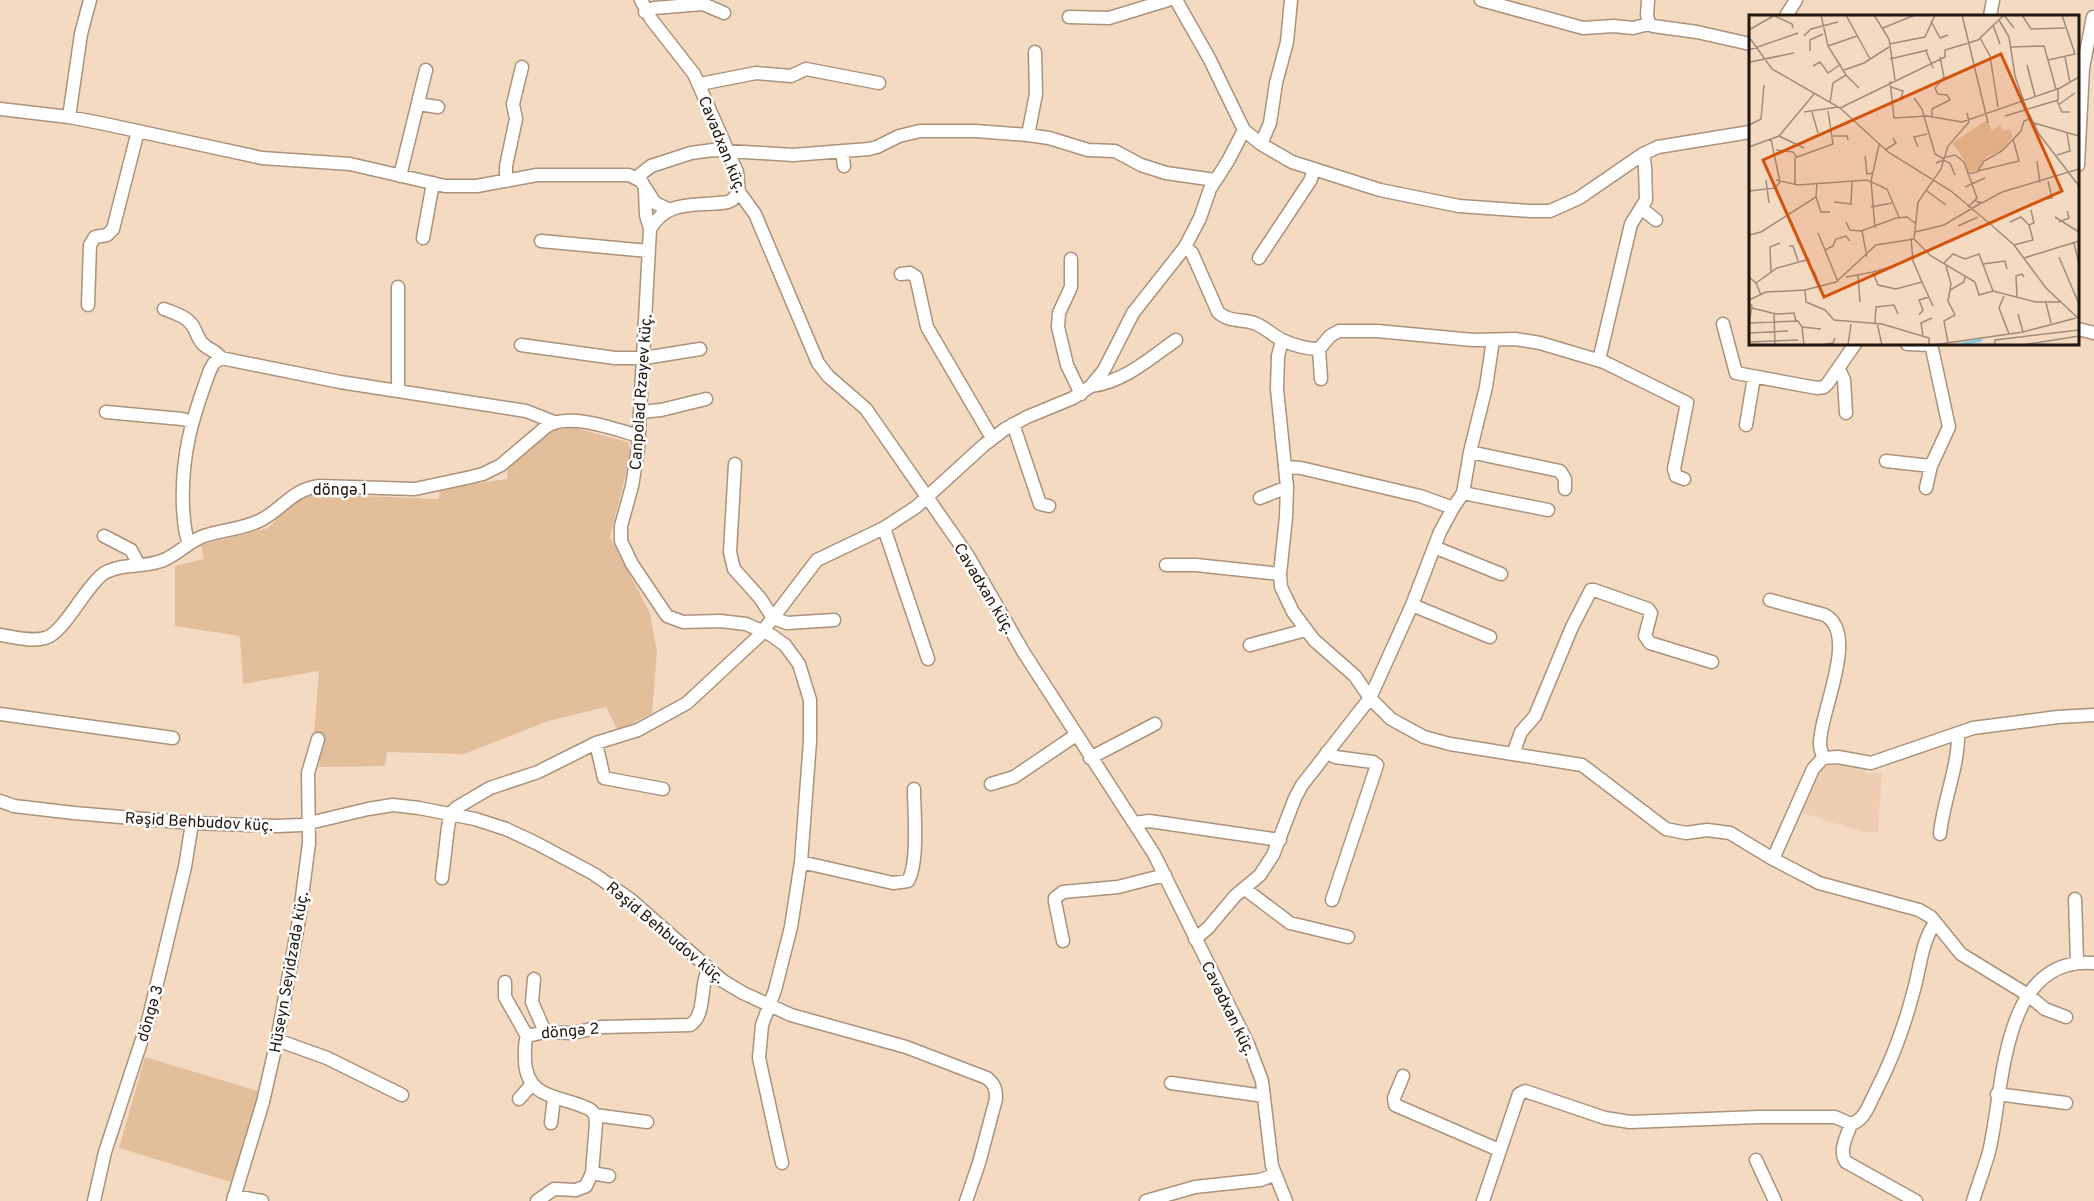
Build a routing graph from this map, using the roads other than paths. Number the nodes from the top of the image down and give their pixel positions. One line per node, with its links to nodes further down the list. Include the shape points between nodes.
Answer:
1 (90, 0): 26 (street)
2 (1168, 0): 13 (street, via 1110,18)
3 (1176, 0): 27 (street)
4 (1291, 0): 31 (street, via 1287,42 1270,123)
5 (1481, 0): 15 (street, via 1583,28 1634,28)
6 (1648, 0): 15 (street)
7 (1796, 0): 11 (street)
8 (1994, 0): 12 (street)
9 (643, 6): 10 (street, via 703,4); 21 (street, Cavadxan küç.)
10 (724, 13)
11 (1787, 15)
12 (1990, 15)
13 (1069, 17)
14 (2093, 17): 22 (street, via 2086,50)
15 (1649, 24): 16 (street)
16 (1749, 44)
17 (1035, 52): 30 (street, via 1036,94)
18 (522, 68): 41 (street, via 513,104 516,119)
19 (426, 70): 23 (street)
20 (879, 82): 21 (street, via 806,69 791,76 756,73)
21 (700, 84): 32 (street, Cavadxan küç.)
22 (2084, 93): 34 (street)
23 (418, 104): 24 (street); 38 (street)
24 (438, 107)
25 (0, 109): 26 (street)
26 (69, 117): 28 (street)
27 (1244, 130): 31 (street); 40 (street)
28 (138, 131): 38 (street, via 262,159 350,164); 57 (street, via 113,229 107,235 95,237 90,245)
29 (1749, 132): 35 (street, via 1669,144)
30 (1028, 135): 33 (street, via 920,131 878,147); 40 (street, via 1088,150 1115,152 1166,173)
31 (1261, 144): 37 (street)
32 (727, 149): 33 (street, via 793,155); 39 (street, via 691,153 651,166); 44 (street, Cavadxan küç., via 737,172)
33 (842, 151): 36 (street)
34 (2079, 153)
35 (1643, 154): 37 (street, via 1568,205 1540,212 1441,203 1363,186); 45 (street, via 1646,200)
36 (844, 166)
37 (1314, 170): 53 (street)
38 (400, 176): 42 (street)
39 (637, 177): 41 (street, via 551,174); 43 (street)
40 (1215, 180): 51 (street)
41 (506, 181): 42 (street, via 465,187)
42 (433, 183): 49 (street)
43 (645, 189): 46 (street, via 655,203); 48 (street, Canpolad Rzayev küç.)
44 (739, 192): 46 (street, via 728,202); 98 (street, Cavadxan küç., via 754,214 818,363 866,408)
45 (1641, 208): 47 (street); 72 (street, via 1631,224)
46 (668, 209): 48 (street)
47 (1656, 220)
48 (650, 229): 52 (street, Canpolad Rzayev küç.)
49 (423, 238)
50 (541, 241): 52 (street)
51 (1185, 247): 63 (street, via 1192,254 1218,312 1263,327); 76 (street, via 1133,313 1104,370)
52 (648, 251): 71 (street, Canpolad Rzayev küç.)
53 (1259, 258)
54 (1071, 259): 76 (street, via 1071,287 1059,313 1058,327 1067,365)
55 (901, 274): 87 (street, via 910,273 916,278 927,327)
56 (398, 287): 77 (street)
57 (88, 305)
58 (164, 309): 70 (street, via 187,320 201,342)
59 (1723, 324): 74 (street, via 1733,369)
60 (2079, 329): 61 (street)
61 (2094, 333)
62 (1176, 340): 76 (street, via 1121,378)
63 (1282, 340): 69 (street); 92 (street, via 1277,389)
64 (1493, 340): 69 (street, via 1339,332); 72 (street, via 1540,343); 88 (street)
65 (521, 345): 71 (street, via 615,358)
66 (1855, 345): 73 (street)
67 (1931, 345): 91 (street, via 1948,427)
68 (700, 349): 71 (street)
69 (1319, 349): 75 (street)
70 (221, 358): 77 (street); 82 (street, via 210,370)
71 (644, 358): 80 (street, Canpolad Rzayev küç.)
72 (1599, 360): 93 (street, via 1687,403 1674,469 1676,476)
73 (1839, 369): 74 (street, via 1824,387 1817,388); 81 (street, via 1844,380)
74 (1754, 377): 85 (street)
75 (1321, 379)
76 (1086, 390): 84 (street)
77 (398, 391): 83 (street, via 526,411)
78 (706, 399): 80 (street)
79 (106, 412): 82 (street)
80 (640, 412): 86 (street, Canpolad Rzayev küç.)
81 (1846, 413)
82 (192, 422): 105 (street, via 182,480)
83 (554, 422): 86 (street, via 592,424); 105 (street, döngə 1, via 501,465 483,474 416,489 308,488 254,523 204,536)
84 (1013, 424): 87 (street); 100 (street, via 1040,504)
85 (1746, 424)
86 (639, 436): 116 (street, Canpolad Rzayev küç., via 620,533 632,564 672,619 690,623 735,622)
87 (992, 438): 98 (street)
88 (1470, 452): 96 (street, via 1560,471); 97 (street)
89 (1886, 461): 91 (street)
90 (735, 464): 113 (street, via 730,560)
91 (1931, 466): 95 (street)
92 (1285, 467): 94 (street); 101 (street, via 1388,488)
93 (1684, 479)
94 (1287, 487): 99 (street); 109 (street)
95 (1926, 488)
96 (1565, 489)
97 (1463, 493): 101 (street); 102 (street)
98 (929, 497): 103 (street); 127 (street, Cavadxan küç.)
99 (1260, 498)
100 (1050, 506)
101 (1453, 508): 106 (street)
102 (1548, 510)
103 (884, 528): 113 (street, via 817,560); 120 (street)
104 (104, 536): 107 (street, via 131,550)
105 (189, 544): 107 (street, döngə 1, via 163,561)
106 (1434, 547): 110 (street); 112 (street)
107 (139, 565): 117 (street, döngə 1, via 104,573 59,628 46,638)
108 (1166, 565): 109 (street)
109 (1280, 574): 115 (street, via 1286,600)
110 (1501, 574)
111 (1770, 600): 134 (street, via 1826,615 1837,629 1836,676 1820,742)
112 (1412, 605): 118 (street); 122 (street)
113 (773, 618): 114 (street, via 787,623); 116 (street)
114 (834, 620)
115 (1306, 630): 119 (street); 122 (street, via 1324,651 1355,675)
116 (764, 631): 130 (street, via 687,704 638,730); 146 (street, Canpolad Rzayev küç., via 791,652 810,700)
117 (0, 634)
118 (1490, 637)
119 (1250, 645)
120 (928, 659)
121 (1712, 662): 132 (street, via 1650,643 1645,636 1651,613 1648,609 1591,590 1535,716 1521,732)
122 (1370, 698): 131 (street); 132 (street, via 1391,719 1424,737)
123 (0, 714): 128 (street)
124 (2094, 715): 126 (street)
125 (1155, 724): 133 (street)
126 (1958, 733): 134 (street, via 1879,761); 143 (street)
127 (1076, 735): 133 (street, Cavadxan küç.); 135 (street, via 1014,777)
128 (173, 738)
129 (318, 739): 142 (street, Hüseyn Seyidzadə küç., via 308,773)
130 (596, 743): 136 (street, via 604,778); 139 (street, via 538,772 490,788)
131 (1328, 753): 144 (street, via 1295,798); 151 (street, via 1377,765)
132 (1513, 754): 145 (street, via 1582,765 1666,829 1730,833)
133 (1090, 758): 141 (street, Cavadxan küç.)
134 (1823, 758): 145 (street, via 1813,770)
135 (992, 784)
136 (663, 789)
137 (914, 789): 146 (street, via 914,861 908,880 893,883)
138 (0, 801): 140 (street, Rəşid Behbudov küç., via 74,813)
139 (451, 813): 142 (street, Rəşid Behbudov küç., via 393,806); 148 (street); 158 (street, Rəşid Behbudov küç., via 506,829 584,868 644,911)
140 (192, 823): 142 (street, Rəşid Behbudov küç.); 187 (street, döngə 3, via 183,878 148,1021 105,1152)
141 (1134, 823): 144 (street, via 1149,821); 147 (street, Cavadxan küç.)
142 (308, 824): 166 (street, Hüseyn Seyidzadə küç., via 299,920)
143 (1940, 834)
144 (1280, 840): 149 (street, via 1260,875)
145 (1773, 859): 152 (street, via 1819,883 1919,910)
146 (801, 861): 162 (street, Canpolad Rzayev küç., via 791,927)
147 (1165, 875): 154 (street, Cavadxan küç.); 155 (street, via 1058,894 1055,902)
148 (442, 878)
149 (1245, 889): 153 (street, via 1290,923); 154 (street)
150 (2074, 899): 156 (street)
151 (1332, 900)
152 (1935, 923): 161 (street, via 1961,954); 179 (street, via 1927,937 1894,1053 1865,1114)
153 (1348, 938)
154 (1194, 939): 172 (street, Cavadxan küç., via 1248,1044)
155 (1063, 941)
156 (2077, 962): 157 (street); 161 (street, via 2051,973)
157 (2094, 963)
158 (709, 969): 162 (street, Rəşid Behbudov küç., via 733,987); 164 (street, döngə 2, via 698,1018 690,1025)
159 (534, 979): 164 (street, via 532,1002)
160 (505, 982): 165 (street, via 505,997)
161 (2028, 995): 163 (street, via 2045,1009); 170 (street, via 2010,1041)
162 (769, 1005): 182 (street, Canpolad Rzayev küç., via 762,1025 759,1058); 190 (street, Rəşid Behbudov küç., via 811,1021 926,1053 993,1083 996,1099)
163 (2066, 1017)
164 (545, 1032): 165 (street, döngə 2)
165 (527, 1036): 169 (street, döngə 2, via 525,1068)
166 (277, 1040): 171 (street, via 327,1058); 186 (street, Hüseyn Seyidzadə küç.)
167 (1403, 1076): 180 (street, via 1395,1105)
168 (1172, 1083): 172 (street)
169 (532, 1084): 173 (street); 174 (street)
170 (1998, 1094): 175 (street); 196 (street, via 1989,1152)
171 (402, 1095)
172 (1264, 1096): 184 (street, Cavadxan küç.)
173 (554, 1098): 176 (street, via 585,1107); 178 (street)
174 (519, 1099)
175 (2066, 1103)
176 (595, 1115): 177 (street); 183 (street)
177 (647, 1122)
178 (551, 1123)
179 (1851, 1124): 180 (street, via 1835,1117 1630,1122 1605,1118 1525,1090 1519,1094); 195 (street, via 1842,1151 1846,1162)
180 (1499, 1150): 193 (street)
181 (1756, 1160): 194 (street)
182 (782, 1163)
183 (592, 1173): 185 (street); 189 (street, via 582,1188 554,1189)
184 (1274, 1175): 191 (street, via 1195,1187); 192 (street, Cavadxan küç.)
185 (609, 1176)
186 (234, 1199): 188 (street)
187 (94, 1201)
188 (262, 1201)
189 (537, 1201)
190 (966, 1201)
191 (1146, 1201)
192 (1286, 1201)
193 (1483, 1201)
194 (1775, 1201)
195 (1916, 1201)
196 (1973, 1201)

